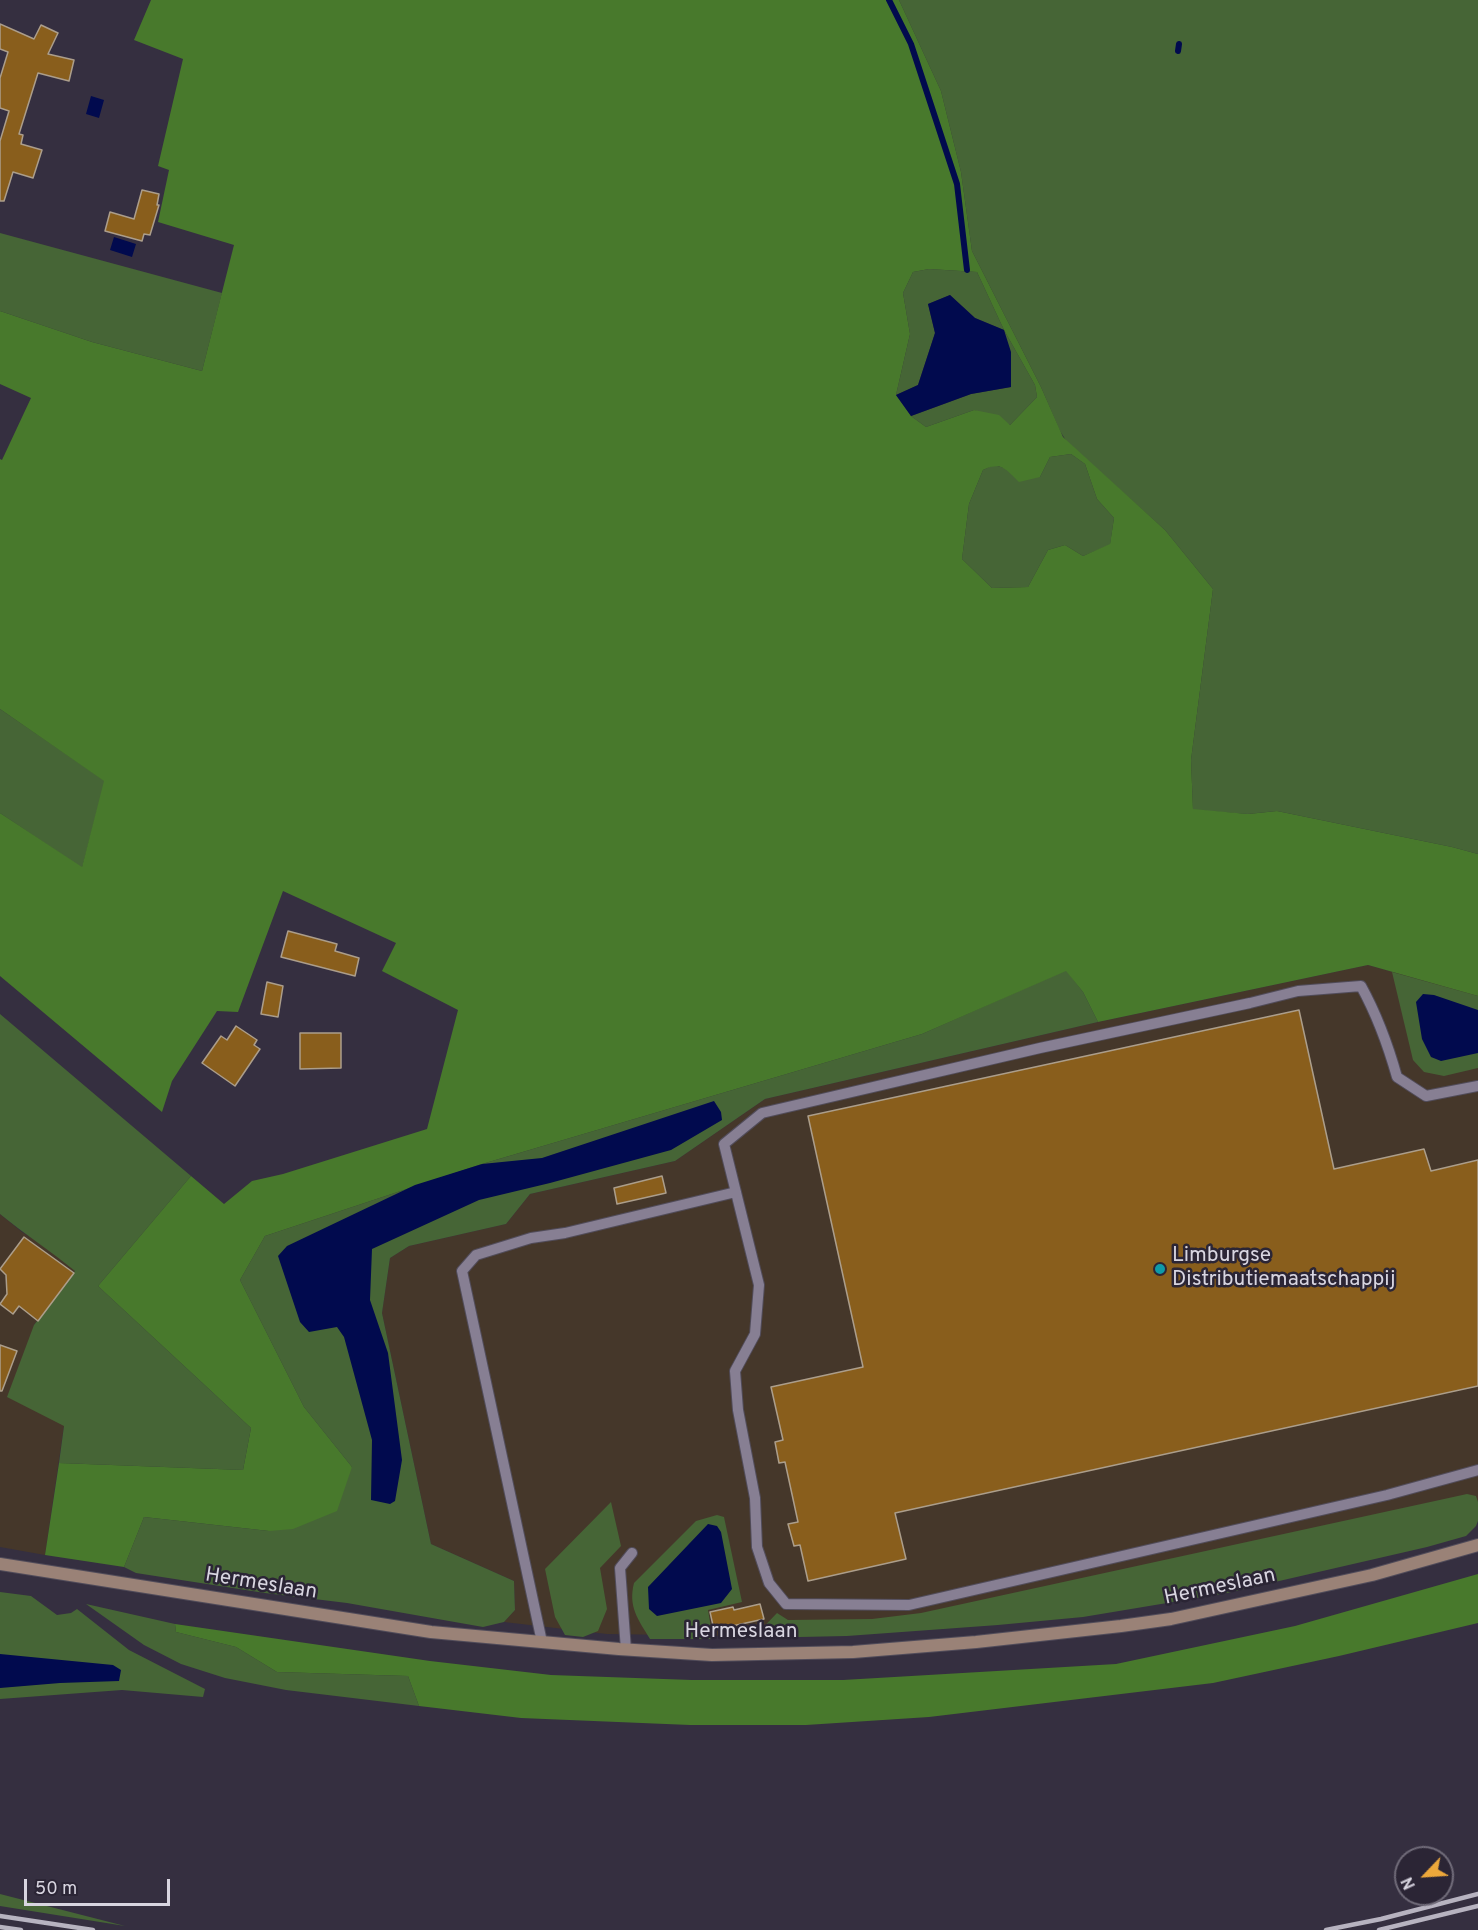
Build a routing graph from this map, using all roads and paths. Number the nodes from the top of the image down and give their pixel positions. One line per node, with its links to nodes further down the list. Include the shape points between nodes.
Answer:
1 (1478, 1086): 2 (lane, via 1426,1096 1397,1077 1388,1044 1361,986 1298,991 762,1113 724,1144)
2 (736, 1192): 3 (lane, via 759,1285 755,1334 735,1371 738,1410 755,1498 757,1547 769,1583 786,1604 909,1605 1387,1495); 7 (lane, via 531,1238 476,1255 462,1271)
3 (1478, 1470)
4 (1478, 1545): 8 (street, Hermeslaan, via 1361,1577 1171,1619 1121,1626 853,1652 712,1655)
5 (632, 1553): 8 (lane, via 620,1568)
6 (0, 1564): 7 (street, Hermeslaan, via 431,1632)
7 (542, 1642): 8 (street, Hermeslaan)
8 (626, 1650)

